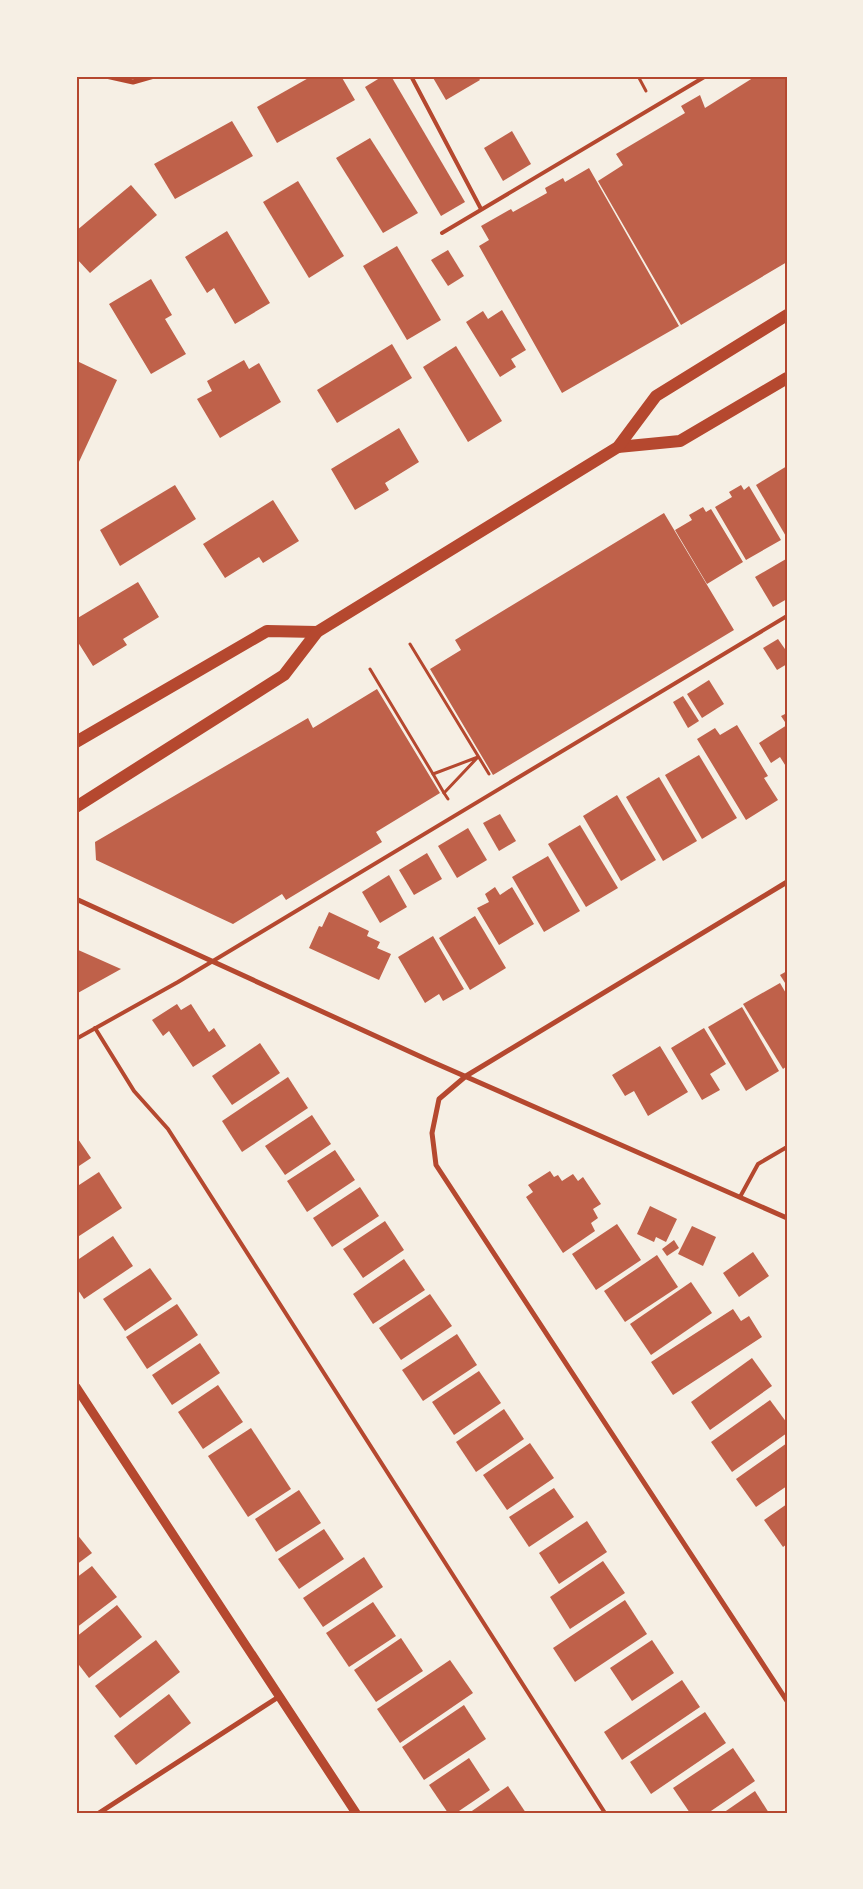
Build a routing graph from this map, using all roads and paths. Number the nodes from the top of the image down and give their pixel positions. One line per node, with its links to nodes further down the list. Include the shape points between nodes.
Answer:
1 (106, 76): 2 (street, via 132,82)
2 (154, 76)
3 (411, 76): 5 (lane)
4 (706, 76): 5 (lane)
5 (481, 209): 6 (lane)
6 (442, 233)
7 (787, 315): 9 (main road, via 656,396)
8 (787, 378): 9 (main road, via 680,441)
9 (618, 447): 11 (main road)
10 (787, 616): 17 (lane)
11 (317, 632): 14 (main road, via 267,631); 19 (main road, via 284,675)
12 (410, 644): 15 (path)
13 (370, 669): 16 (path)
14 (76, 742)
15 (478, 756): 16 (path); 17 (path); 18 (path)
16 (433, 774): 18 (path)
17 (498, 790): 20 (lane)
18 (444, 793): 20 (path)
19 (76, 807)
20 (456, 815): 23 (lane)
21 (787, 882): 26 (street)
22 (76, 899): 23 (street)
23 (211, 962): 24 (lane); 26 (street)
24 (95, 1028): 25 (lane); 35 (lane, via 134,1092 168,1129)
25 (76, 1039)
26 (466, 1076): 28 (street); 32 (street, via 439,1100 432,1133 436,1164)
27 (787, 1147): 28 (lane, via 758,1164)
28 (740, 1197): 29 (street)
29 (787, 1218)
30 (76, 1388): 31 (street)
31 (280, 1696): 33 (street); 34 (street)
32 (787, 1701)
33 (99, 1813)
34 (356, 1813)
35 (605, 1813)

